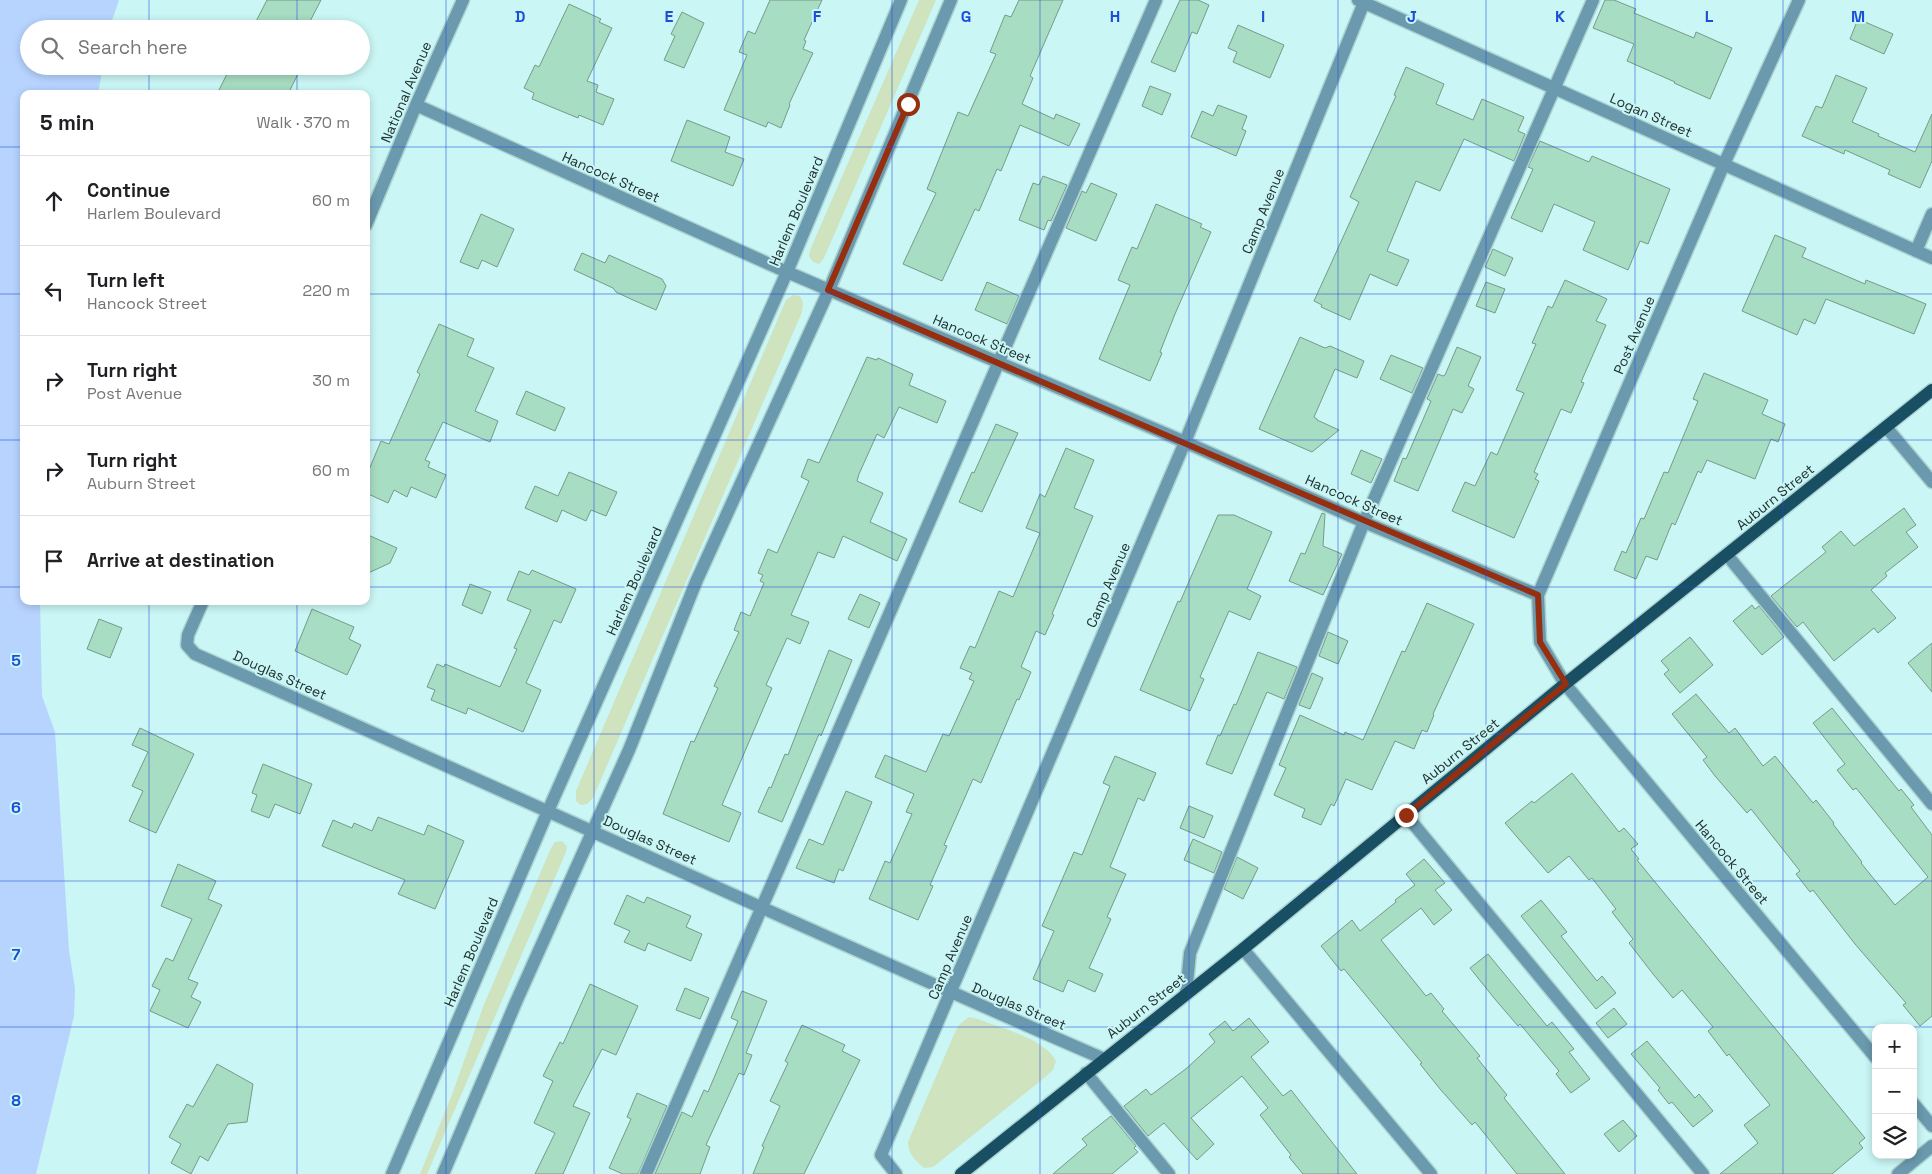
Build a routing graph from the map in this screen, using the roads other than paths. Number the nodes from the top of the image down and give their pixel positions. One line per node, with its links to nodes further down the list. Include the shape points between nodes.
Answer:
1 (464, 0): 9 (street, National Avenue)
2 (901, 0): 15 (street, Harlem Boulevard)
3 (951, 0): 16 (street)
4 (1156, 0): 17 (street)
5 (1593, 0): 8 (street)
6 (1799, 0): 10 (street, Post Avenue)
7 (1362, 1): 8 (street, Logan Street); 20 (street, Camp Avenue)
8 (1555, 88): 10 (street, Logan Street); 22 (street)
9 (416, 105): 12 (street, National Avenue); 15 (street, Hancock Street)
10 (1724, 164): 13 (street, Logan Street); 24 (street, Post Avenue)
11 (1932, 214): 13 (street)
12 (370, 215)
13 (1916, 251): 14 (street, Logan Street)
14 (1932, 258)
15 (787, 272): 16 (street, Hancock Street); 28 (street, Harlem Boulevard)
16 (828, 290): 17 (street, Hancock Street); 30 (street, via 696,582)
17 (999, 362): 20 (street, Hancock Street); 31 (street)
18 (1932, 390): 19 (main road, Auburn Street)
19 (1886, 427): 21 (street); 23 (main road, Auburn Street)
20 (1185, 442): 22 (street, Hancock Street); 33 (street, Camp Avenue)
21 (1932, 482)
22 (1364, 522): 24 (street, Hancock Street); 34 (street, via 1190,953)
23 (1727, 555): 26 (main road, Auburn Street); 27 (street)
24 (1538, 595): 26 (street, Post Avenue, via 1540,642)
25 (200, 605): 28 (street, Douglas Street, via 188,636 187,645 194,654)
26 (1566, 684): 29 (main road, Auburn Street); 35 (street, Hancock Street)
27 (1932, 804)
28 (548, 811): 30 (street, Douglas Street); 41 (street, Harlem Boulevard)
29 (1406, 815): 32 (main road, Auburn Street); 48 (street)
30 (593, 831): 31 (street, Douglas Street); 42 (street)
31 (762, 906): 33 (street, Douglas Street); 43 (street)
32 (1242, 949): 34 (main road, Auburn Street); 47 (street)
33 (951, 993): 36 (street, Douglas Street); 44 (street, Camp Avenue, via 881,1155)
34 (1186, 994): 36 (main road, Auburn Street)
35 (1872, 1053)
36 (1104, 1059): 37 (main road, Auburn Street)
37 (1086, 1073): 45 (main road, Auburn Street); 46 (street)
38 (1917, 1108): 39 (street)
39 (1932, 1126)
40 (1932, 1146): 49 (street)
41 (392, 1174)
42 (443, 1174)
43 (646, 1174)
44 (896, 1174)
45 (961, 1174)
46 (1169, 1174)
47 (1431, 1174)
48 (1703, 1174)
49 (1898, 1174)

